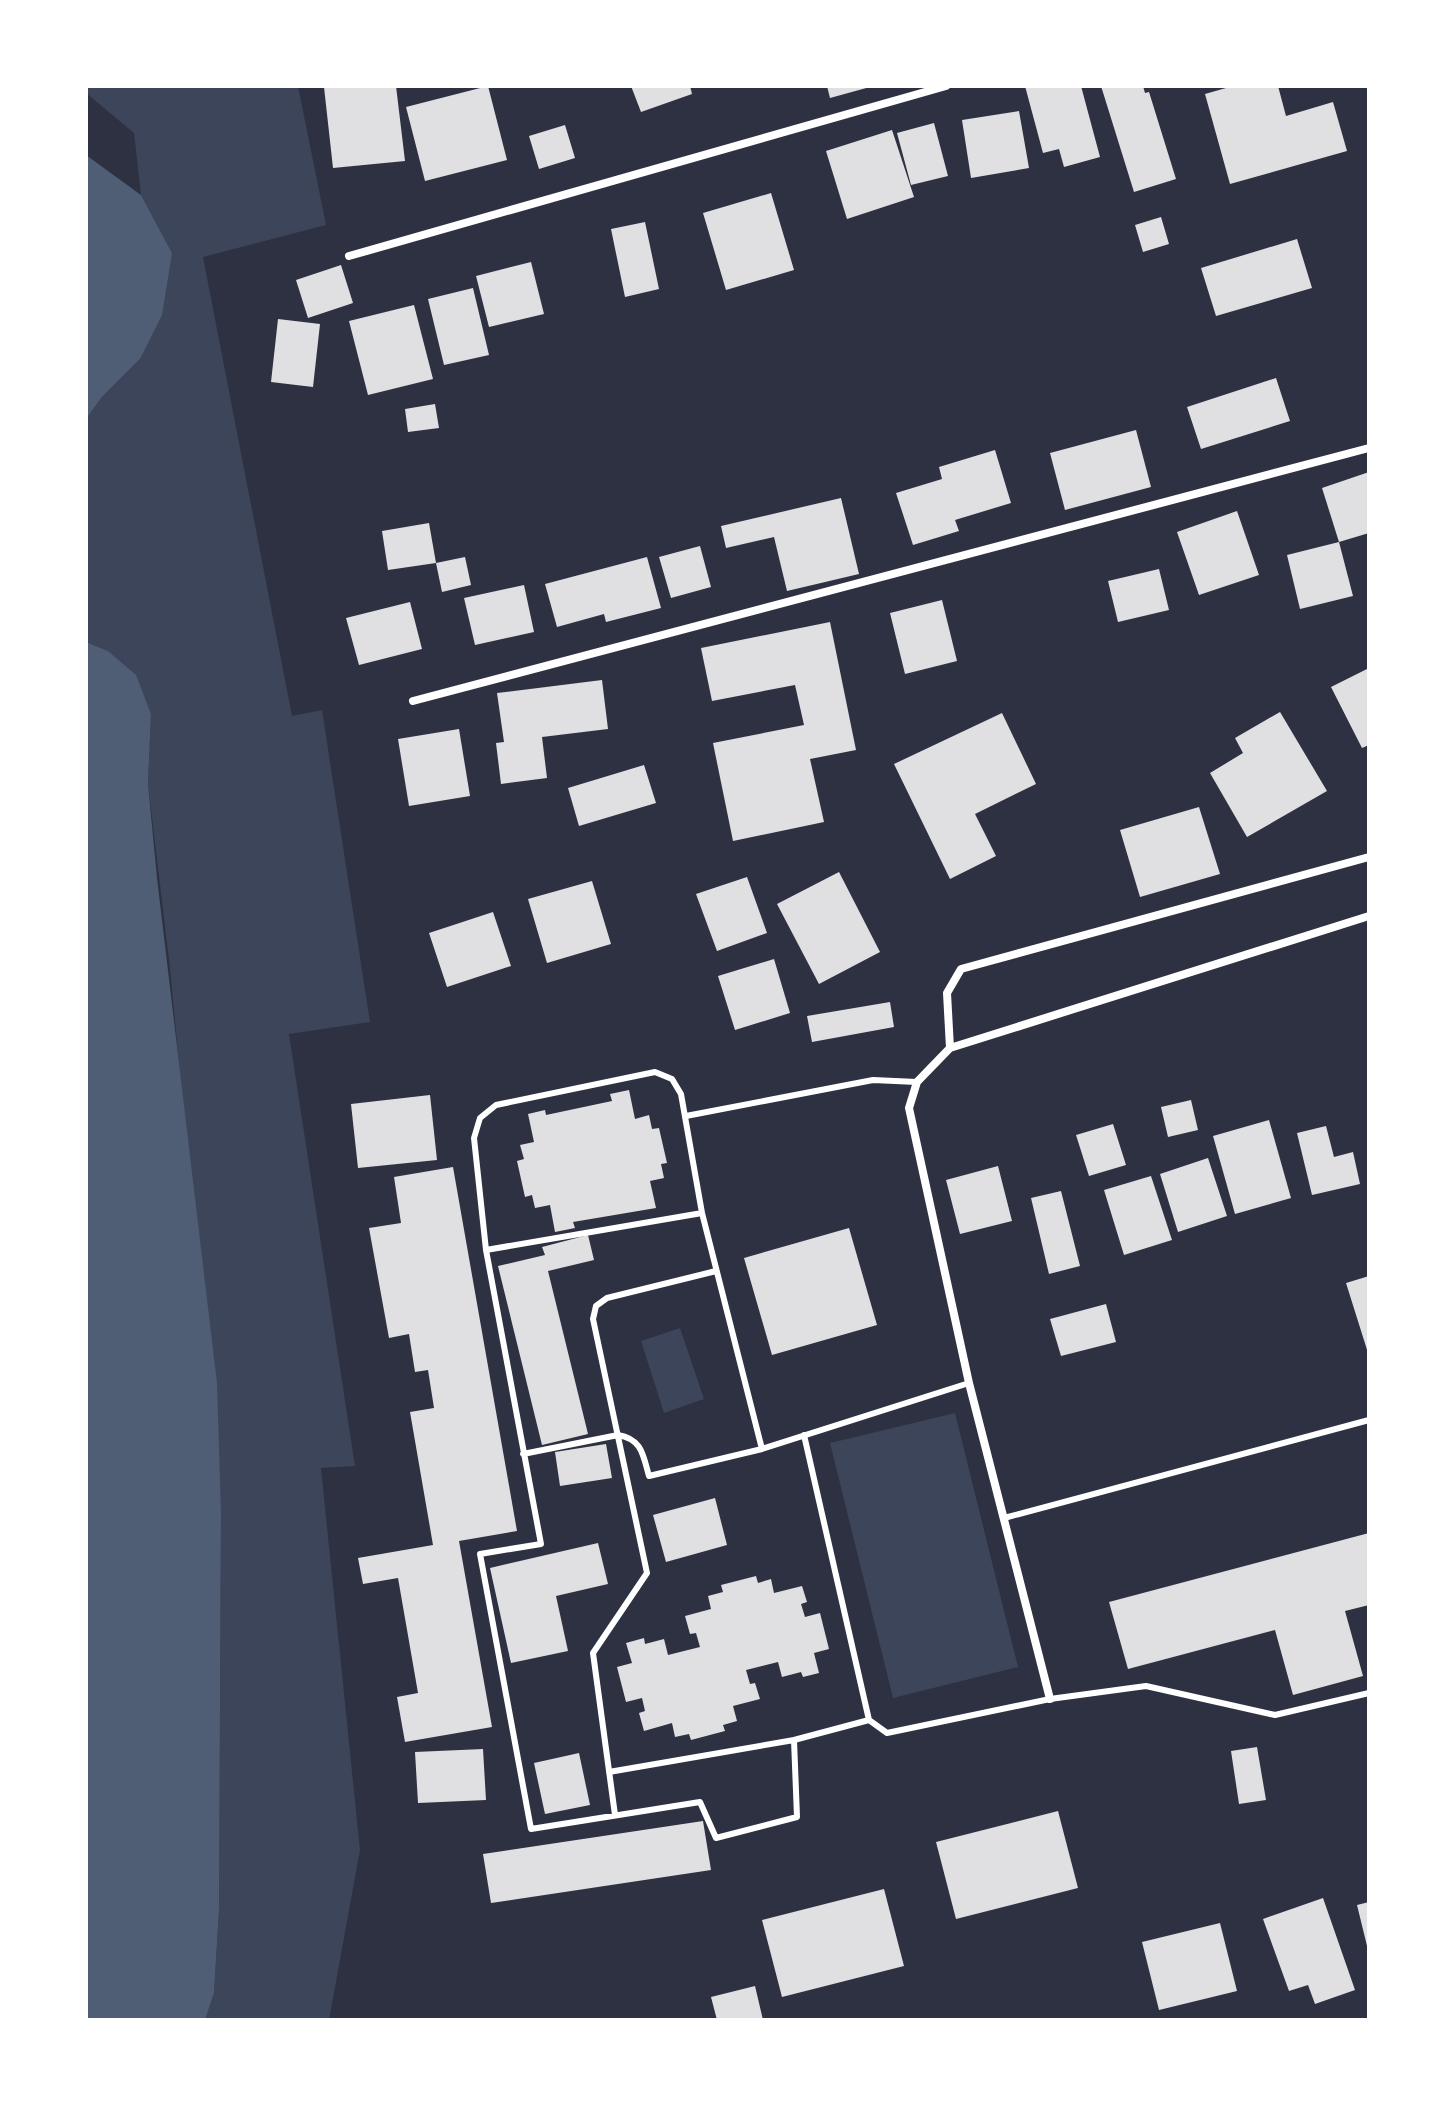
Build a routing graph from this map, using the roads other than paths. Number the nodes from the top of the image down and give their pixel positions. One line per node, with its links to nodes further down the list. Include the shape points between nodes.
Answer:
1 (946, 86): 2 (street)
2 (349, 256)
3 (1369, 448): 4 (street)
4 (413, 701)
5 (1369, 857): 7 (street, via 961,969 947,993)
6 (1369, 916): 7 (street)
7 (950, 1048): 8 (street)
8 (917, 1082): 9 (lane, via 873,1080); 13 (street, via 909,1108)
9 (686, 1116): 10 (lane); 11 (lane, via 672,1079 655,1072 496,1105 480,1118 474,1138)
10 (702, 1213): 11 (lane); 12 (lane)
11 (486, 1250): 18 (lane)
12 (716, 1271): 15 (lane, via 607,1298 596,1306 593,1319); 17 (lane)
13 (969, 1383): 16 (lane); 19 (street)
14 (1369, 1420): 19 (lane)
15 (618, 1435): 17 (lane, via 632,1438 642,1448 649,1476); 18 (lane); 24 (lane, via 647,1573 593,1653)
16 (804, 1435): 17 (lane); 22 (lane)
17 (762, 1449)
18 (523, 1454): 25 (lane, via 541,1544 480,1554 531,1829)
19 (1004, 1518): 21 (street)
20 (1369, 1693): 21 (lane, via 1275,1715 1146,1686)
21 (1050, 1699): 22 (lane, via 887,1733)
22 (869, 1720): 23 (lane)
23 (794, 1740): 24 (lane); 25 (lane, via 797,1817 716,1838 700,1802)
24 (609, 1772): 25 (lane)
25 (615, 1815)

